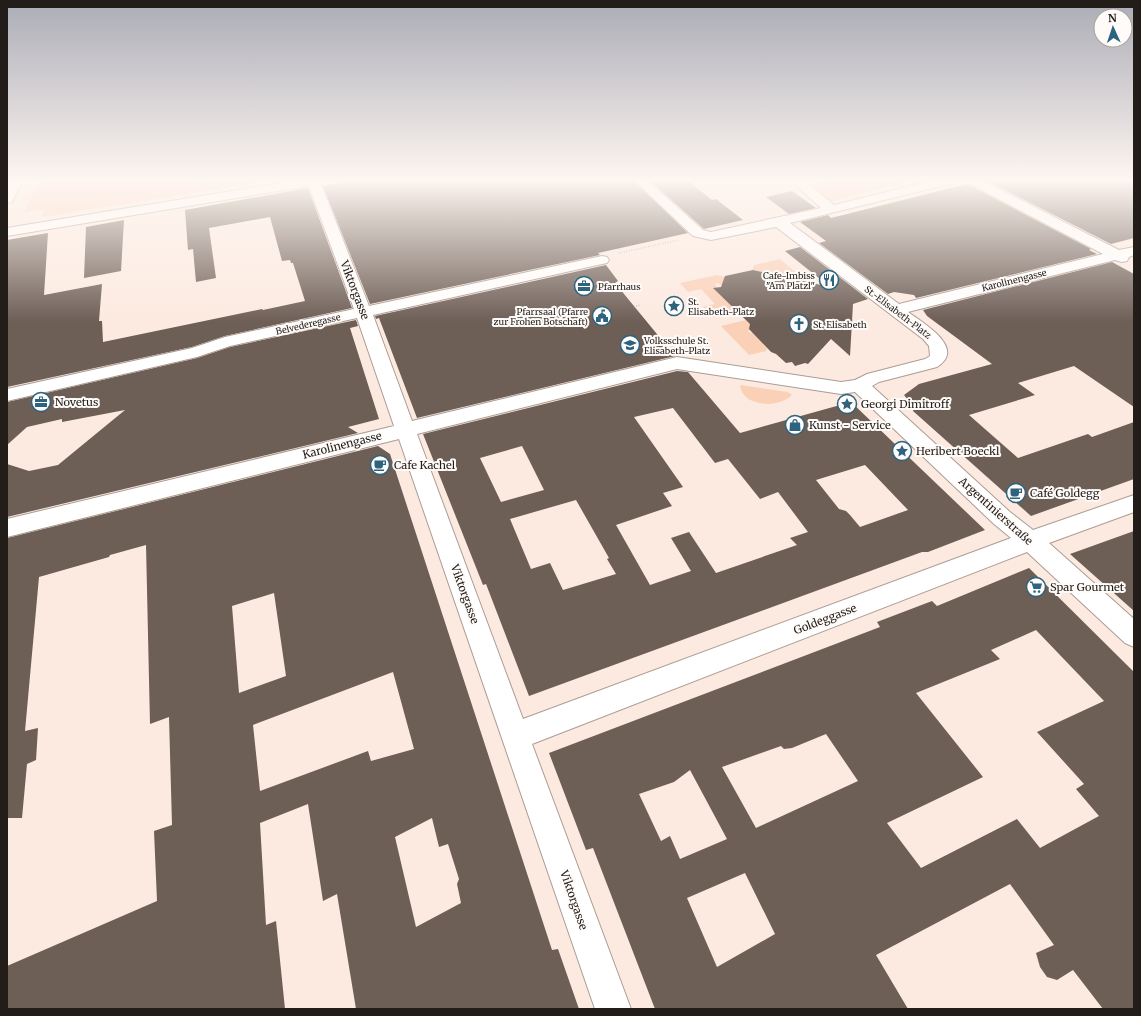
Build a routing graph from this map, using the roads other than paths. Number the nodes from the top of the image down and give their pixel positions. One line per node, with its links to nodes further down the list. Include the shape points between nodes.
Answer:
1 (30, 227): 7 (street)
2 (335, 227): 13 (street, Viktorgasse)
3 (693, 227): 4 (street, via 698,232 715,236)
4 (754, 227)
5 (786, 227): 12 (street, St.-Elisabeth-Platz)
6 (1063, 227): 9 (street)
7 (7, 232)
8 (1134, 250): 9 (street, Karolinengasse)
9 (1116, 255): 11 (street); 12 (street, Karolinengasse)
10 (602, 260): 13 (street, Belvederegasse)
11 (1134, 264)
12 (895, 310): 15 (street, St.-Elisabeth-Platz, via 934,339 939,348 938,358 931,363 873,378)
13 (364, 312): 16 (street, Belvederegasse); 17 (street, Viktorgasse)
14 (677, 363): 15 (street, St.-Elisabeth-Platz, via 835,387); 17 (street, Karolinengasse)
15 (859, 385): 20 (street, Argentinierstraße)
16 (7, 394)
17 (406, 430): 19 (street, Karolinengasse); 22 (street, Viktorgasse)
18 (1134, 503): 20 (street, Goldeggasse)
19 (7, 528)
20 (1029, 541): 21 (street, Argentinierstraße); 22 (street, Goldeggasse)
21 (1134, 635)
22 (516, 736): 23 (street, Viktorgasse)
23 (612, 1009)

